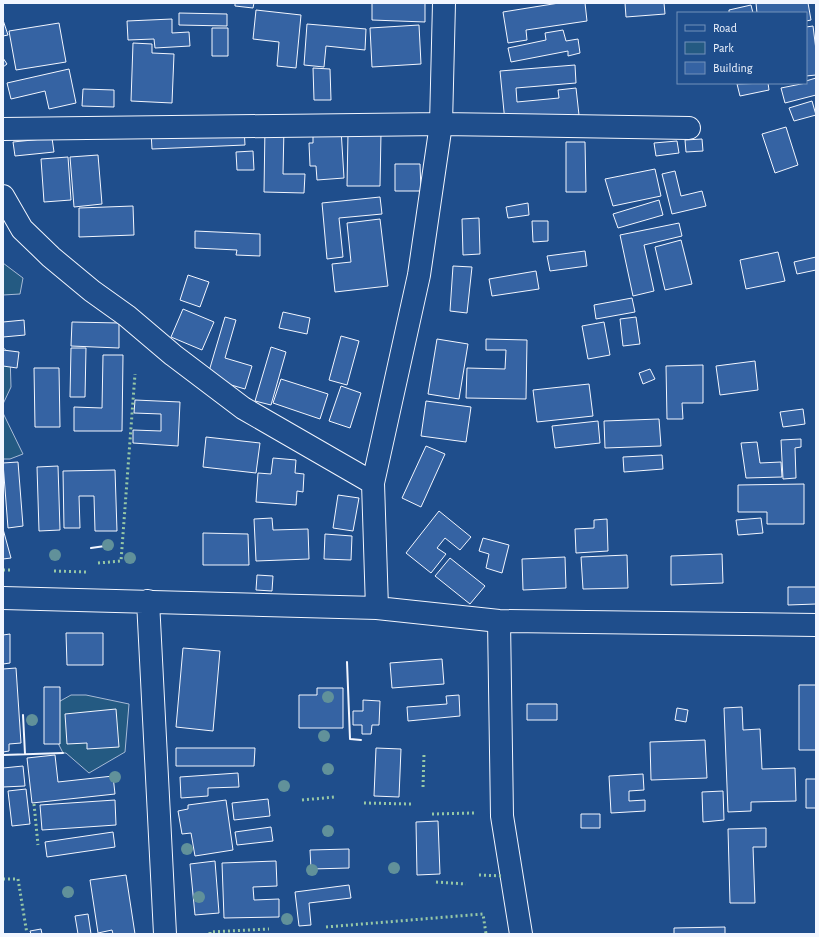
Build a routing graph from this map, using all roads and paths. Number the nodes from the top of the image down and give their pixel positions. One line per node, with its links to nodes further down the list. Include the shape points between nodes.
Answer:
1 (444, 3): 2 (street)
2 (441, 124): 3 (street); 4 (street); 6 (street, via 419,275)
3 (689, 128)
4 (3, 129)
5 (3, 196): 6 (street, via 22,229 51,257 173,355 243,408)
6 (374, 483): 9 (street)
7 (3, 598): 8 (street)
8 (148, 600): 9 (street); 12 (street)
9 (378, 608): 10 (street)
10 (498, 621): 11 (street); 13 (street, via 502,816)
11 (816, 625)
12 (165, 934)
13 (521, 934)

